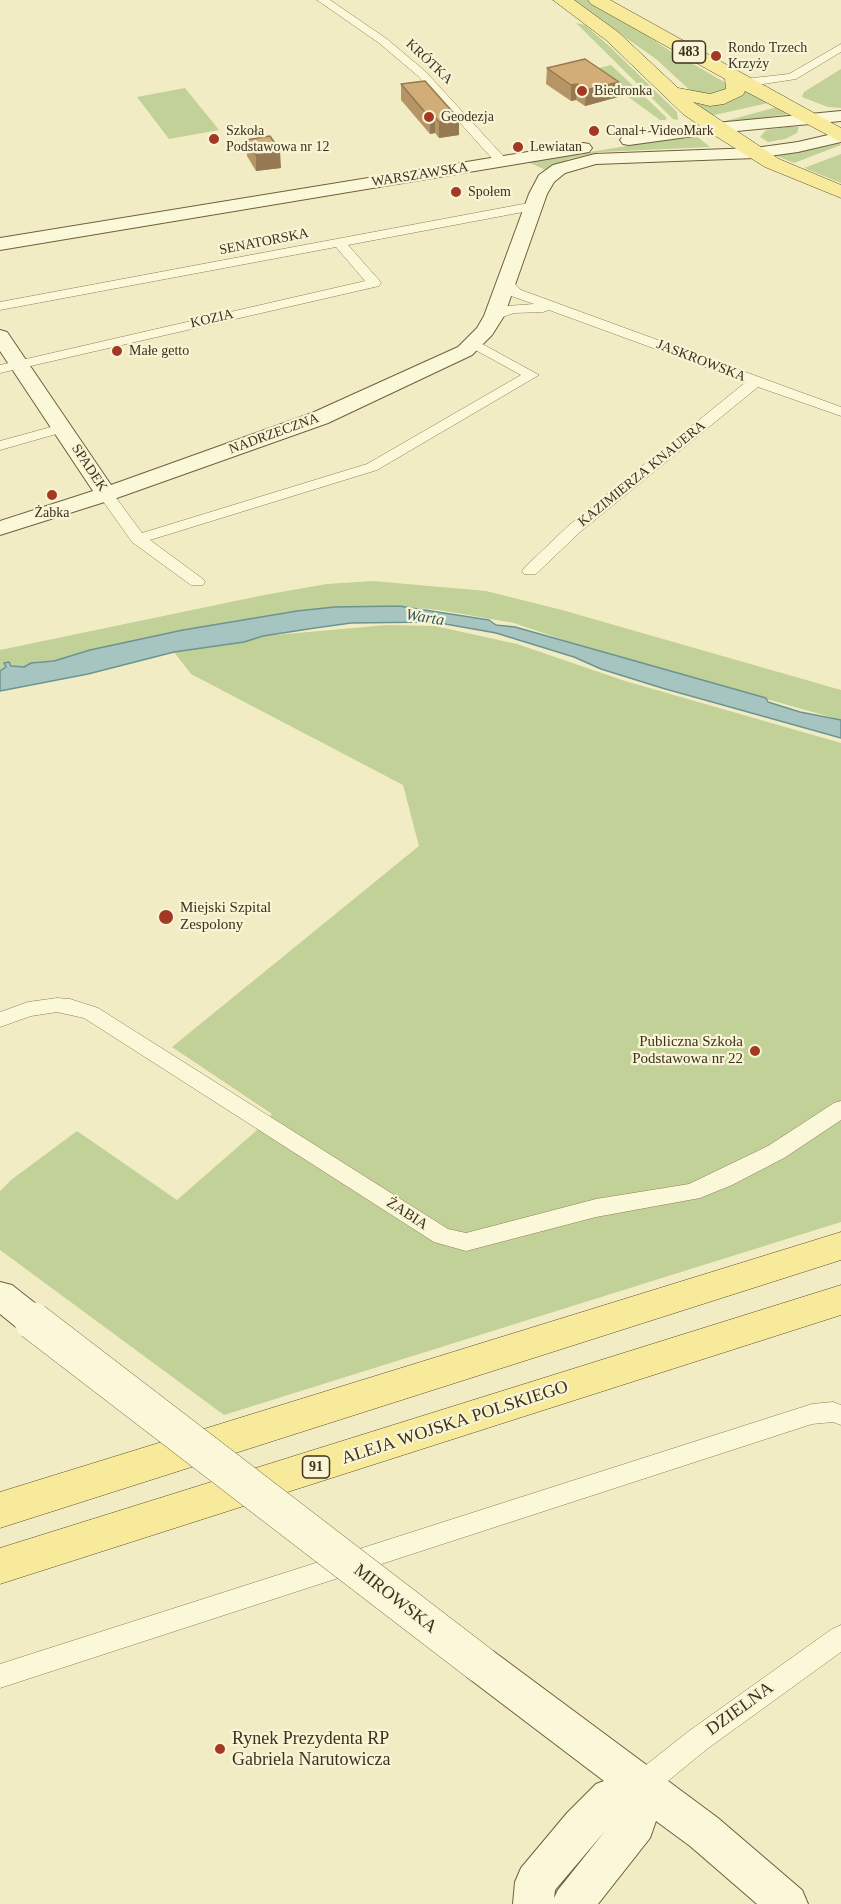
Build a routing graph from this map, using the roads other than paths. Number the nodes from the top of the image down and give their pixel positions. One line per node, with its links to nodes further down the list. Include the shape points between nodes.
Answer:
1 (323, 0): 15 (street, KRÓTKA, via 414,67)
2 (562, 0): 6 (main road, 483, via 612,36)
3 (597, 0): 5 (main road, 483)
4 (841, 47): 5 (street, via 792,77)
5 (739, 80): 6 (main road, via 736,91 724,98); 9 (main road, 483)
6 (674, 93): 7 (main road, 483)
7 (690, 110): 11 (main road, 483); 12 (street)
8 (841, 116): 9 (street, WARSZAWSKA)
9 (808, 118): 10 (street, WARSZAWSKA); 13 (main road, 483); 14 (street, via 803,135 791,144)
10 (776, 122): 11 (street, WARSZAWSKA); 14 (street, via 752,134 751,139)
11 (716, 128): 12 (street, WARSZAWSKA); 14 (main road, 483)
12 (671, 134): 15 (street, WARSZAWSKA)
13 (841, 136): 14 (street)
14 (765, 152): 17 (street, via 623,156 569,165); 18 (main road, 483, via 772,163)
15 (501, 161): 16 (street, WARSZAWSKA); 17 (street)
16 (476, 166): 17 (street); 20 (street, WARSZAWSKA)
17 (529, 190): 19 (street, SENATORSKA); 21 (street, NADRZECZNA)
18 (841, 192)
19 (340, 243): 22 (street, SENATORSKA); 27 (street, KOZIA, via 374,283)
20 (0, 244)
21 (506, 283): 23 (street, JASKROWSKA, via 516,293); 24 (street, NADRZECZNA)
22 (0, 306)
23 (561, 308): 24 (street, JASKROWSKA, via 523,308); 28 (street, JASKROWSKA)
24 (494, 316): 26 (street, NADRZECZNA)
25 (0, 336): 27 (street, SPADEK)
26 (475, 344): 32 (street, NADRZECZNA, via 320,418); 34 (street, via 532,375 372,467)
27 (10, 367): 30 (street, SPADEK)
28 (756, 381): 29 (street, JASKROWSKA); 35 (street, KAZIMIERZA KNAUERA, via 574,528)
29 (841, 412)
30 (62, 428): 31 (street); 32 (street, SPADEK)
31 (0, 446)
32 (106, 494): 33 (street, NADRZECZNA); 34 (street, SPADEK)
33 (0, 528)
34 (138, 539): 36 (street, SPADEK)
35 (530, 571)
36 (197, 582)
37 (0, 1020): 38 (street, ŻABIA, via 28,1009 57,1005 91,1013 442,1236 466,1242 596,1208 692,1192 776,1152)
38 (841, 1109)
39 (841, 1246): 43 (main road)
40 (0, 1295): 47 (street, MIROWSKA, bridge)
41 (841, 1300): 44 (main road, ALEJA WOJSKA POLSKIEGO / 91)
42 (837, 1414): 46 (street, via 812,1414)
43 (0, 1510)
44 (0, 1566)
45 (841, 1637): 47 (street, DZIELNA)
46 (0, 1676)
47 (642, 1785): 48 (street, via 610,1798 581,1827 535,1882); 49 (street, via 636,1824); 50 (street, MIROWSKA)
48 (533, 1904)
49 (572, 1904)
50 (788, 1904)

